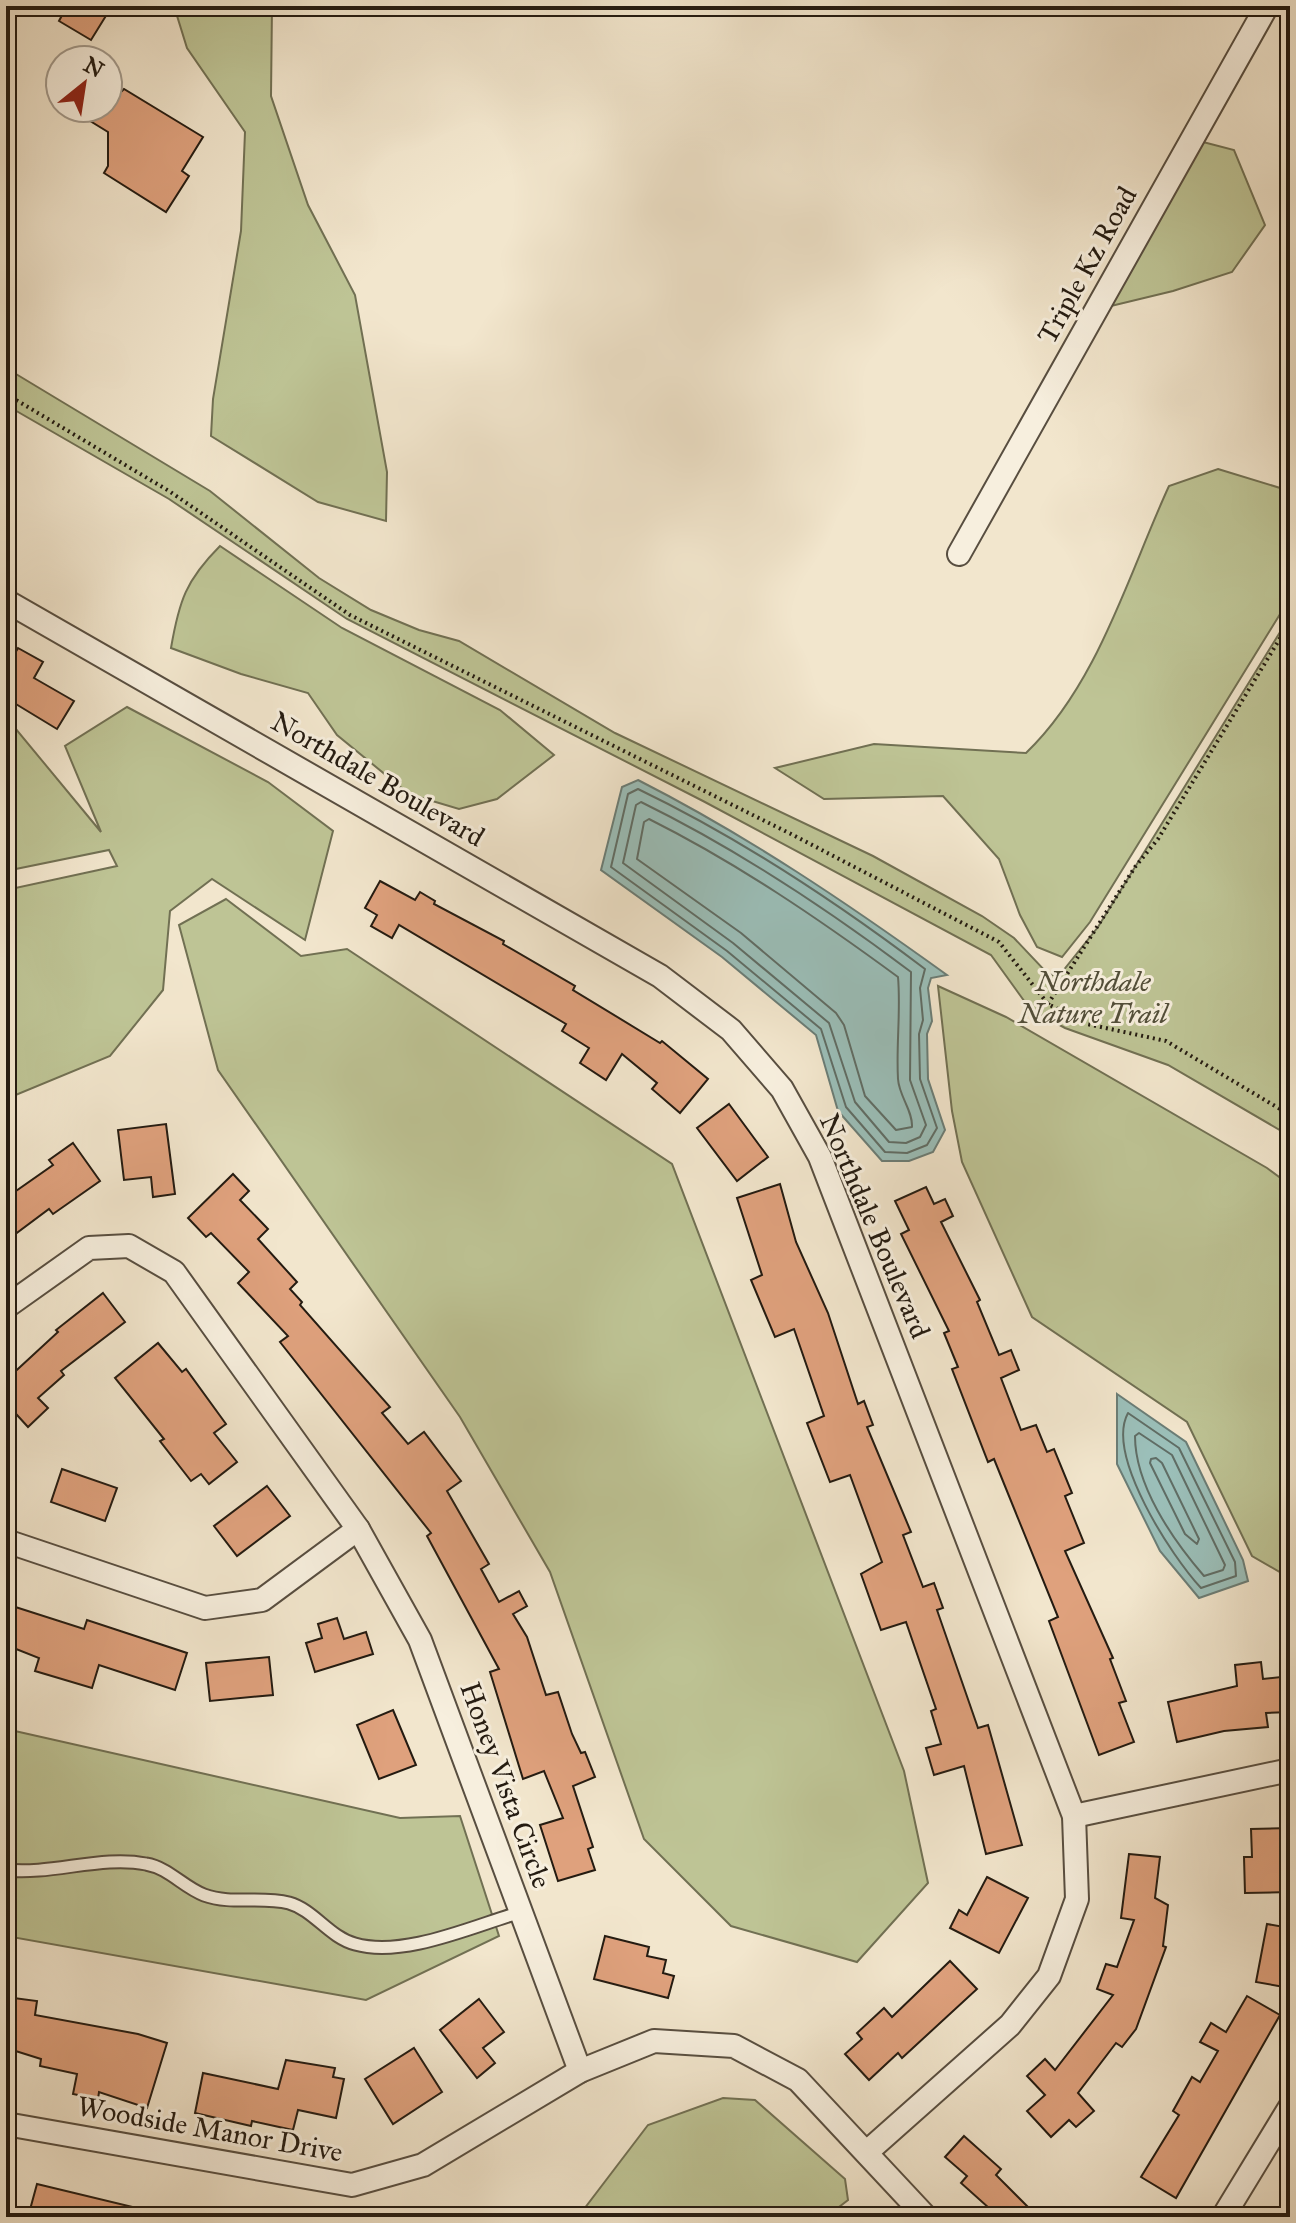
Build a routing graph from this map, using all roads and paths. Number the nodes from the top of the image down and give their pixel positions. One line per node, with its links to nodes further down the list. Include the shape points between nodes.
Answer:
1 (1267, 6): 3 (street, Triple Kz Road)
2 (6, 394): 6 (path, via 169,491 350,615 999,942)
3 (959, 554)
4 (6, 601): 12 (street, Northdale Boulevard, via 660,976 731,1030 782,1089 820,1157)
5 (1290, 622): 6 (path, via 1158,839)
6 (1048, 1004): 7 (path, via 1087,1024 1166,1041)
7 (1290, 1115)
8 (6, 1307): 9 (street, Honey Vista Circle, via 89,1248 129,1246 174,1272)
9 (358, 1529): 10 (street, via 262,1600 205,1608); 14 (street, Honey Vista Circle, via 420,1640)
10 (6, 1541)
11 (1290, 1770): 12 (street)
12 (1074, 1816): 18 (street, Northdale Boulevard, via 1077,1899 1049,1976 1010,2025)
13 (6, 1870): 14 (lane, via 148,1864 226,1901 298,1906 333,1934 381,1948)
14 (521, 1912): 15 (street, Honey Vista Circle)
15 (580, 2071): 17 (street, Woodside Manor Drive, via 423,2165 352,2185); 18 (street, Woodside Manor Drive, via 654,2041 734,2046 798,2080)
16 (1290, 2107): 20 (street)
17 (6, 2124)
18 (867, 2152): 19 (street, Woodside Manor Drive)
19 (926, 2217)
20 (1223, 2217)

